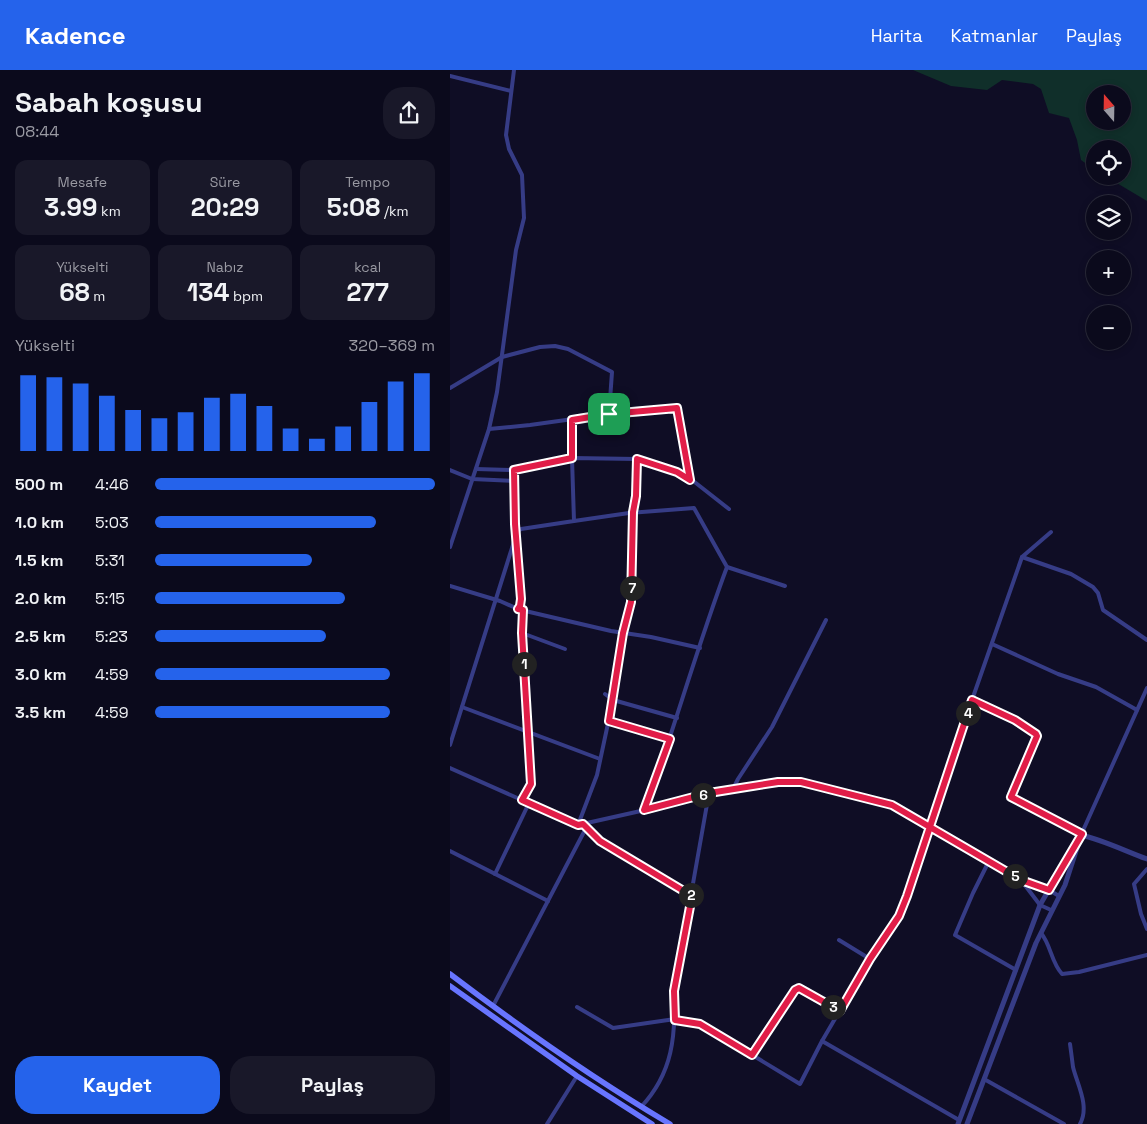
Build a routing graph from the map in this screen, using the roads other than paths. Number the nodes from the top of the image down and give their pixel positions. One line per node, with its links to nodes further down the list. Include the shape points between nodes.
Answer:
1 (514, 70): 3 (street)
2 (450, 76): 3 (street)
3 (511, 91): 4 (street, via 506,135 522,175 524,218 516,250)
4 (502, 357): 5 (street); 6 (street, via 554,346 611,371); 8 (street)
5 (450, 388)
6 (609, 414): 7 (street); 15 (street, via 677,408)
7 (572, 420): 8 (street); 9 (street)
8 (489, 429): 11 (street)
9 (572, 458): 10 (street); 13 (street); 19 (street)
10 (637, 459): 15 (street, via 677,472); 18 (street)
11 (476, 469): 13 (street); 14 (street)
12 (450, 470): 14 (street)
13 (514, 470): 16 (street)
14 (472, 479): 16 (street); 21 (street)
15 (690, 480): 17 (street)
16 (515, 481): 22 (street)
17 (729, 508)
18 (633, 512): 19 (street); 26 (street, via 694,508); 34 (street, via 631,602)
19 (574, 521): 22 (street)
20 (450, 528): 21 (street)
21 (455, 532): 24 (street)
22 (517, 532): 29 (street); 30 (street, via 521,599)
23 (1051, 532): 25 (street)
24 (450, 547)
25 (1022, 557): 35 (street, via 1071,574 1093,587 1103,610); 36 (street)
26 (727, 567): 28 (street); 37 (street)
27 (450, 586): 29 (street)
28 (785, 586)
29 (495, 599): 30 (street); 43 (street)
30 (518, 609): 31 (street)
31 (523, 610): 33 (street); 34 (street)
32 (826, 620): 52 (street, via 772,727)
33 (522, 633): 38 (street); 47 (street)
34 (623, 633): 37 (street); 41 (street)
35 (1147, 640)
36 (992, 644): 42 (street); 44 (street, via 1058,674 1096,687)
37 (700, 648): 45 (street)
38 (565, 649)
39 (1147, 688): 44 (street)
40 (605, 694): 41 (street)
41 (612, 700): 45 (street); 46 (street)
42 (972, 700): 58 (street); 59 (street, via 1015,720 1037,736 1011,797)
43 (462, 706): 47 (street); 49 (street)
44 (1137, 710): 59 (street)
45 (677, 718): 48 (street)
46 (609, 721): 48 (street); 50 (street)
47 (527, 731): 50 (street); 54 (street, via 531,784)
48 (670, 739): 56 (street)
49 (450, 745)
50 (600, 759): 57 (street)
51 (450, 768): 54 (street)
52 (733, 789): 53 (street); 58 (street, via 801,782 892,805)
53 (709, 793): 56 (street); 67 (street)
54 (522, 800): 55 (street)
55 (529, 803): 57 (street); 64 (street)
56 (644, 810): 57 (street)
57 (581, 825): 67 (street, via 600,841); 69 (street, via 585,830)
58 (929, 827): 62 (street); 76 (street, via 899,916)
59 (1081, 835): 61 (street); 66 (street); 68 (street)
60 (450, 851): 64 (street)
61 (1147, 859)
62 (988, 861): 65 (street); 77 (street, via 954,935)
63 (1147, 869): 72 (street, via 1134,884)
64 (495, 874): 69 (street)
65 (1021, 880): 66 (street); 70 (street)
66 (1049, 890): 68 (street); 70 (street)
67 (692, 896): 83 (street, via 674,991)
68 (1059, 896): 71 (street)
69 (548, 901): 80 (street)
70 (1040, 905): 71 (street); 77 (street)
71 (1051, 910): 73 (street)
72 (1147, 929)
73 (1041, 933): 75 (street, via 1062,974); 88 (street)
74 (839, 940): 76 (street)
75 (1147, 955)
76 (870, 959): 82 (street)
77 (1016, 970): 90 (street)
78 (450, 974): 80 (main road)
79 (450, 986): 87 (main road)
80 (493, 1006): 89 (main road)
81 (578, 1007): 83 (street, via 613,1028)
82 (840, 1011): 84 (street); 86 (street, via 799,988 795,990)
83 (675, 1020): 86 (street, via 700,1024); 89 (street, via 669,1061 651,1096)
84 (822, 1041): 86 (street, via 800,1084); 90 (street)
85 (1070, 1044): 96 (street, via 1082,1092 1083,1120)
86 (752, 1055)
87 (577, 1076): 91 (street); 92 (main road)
88 (984, 1079): 94 (street); 95 (street)
89 (641, 1107): 93 (main road)
90 (959, 1122)
91 (548, 1124)
92 (652, 1124)
93 (670, 1124)
94 (967, 1124)
95 (1064, 1124)
96 (1080, 1124)

